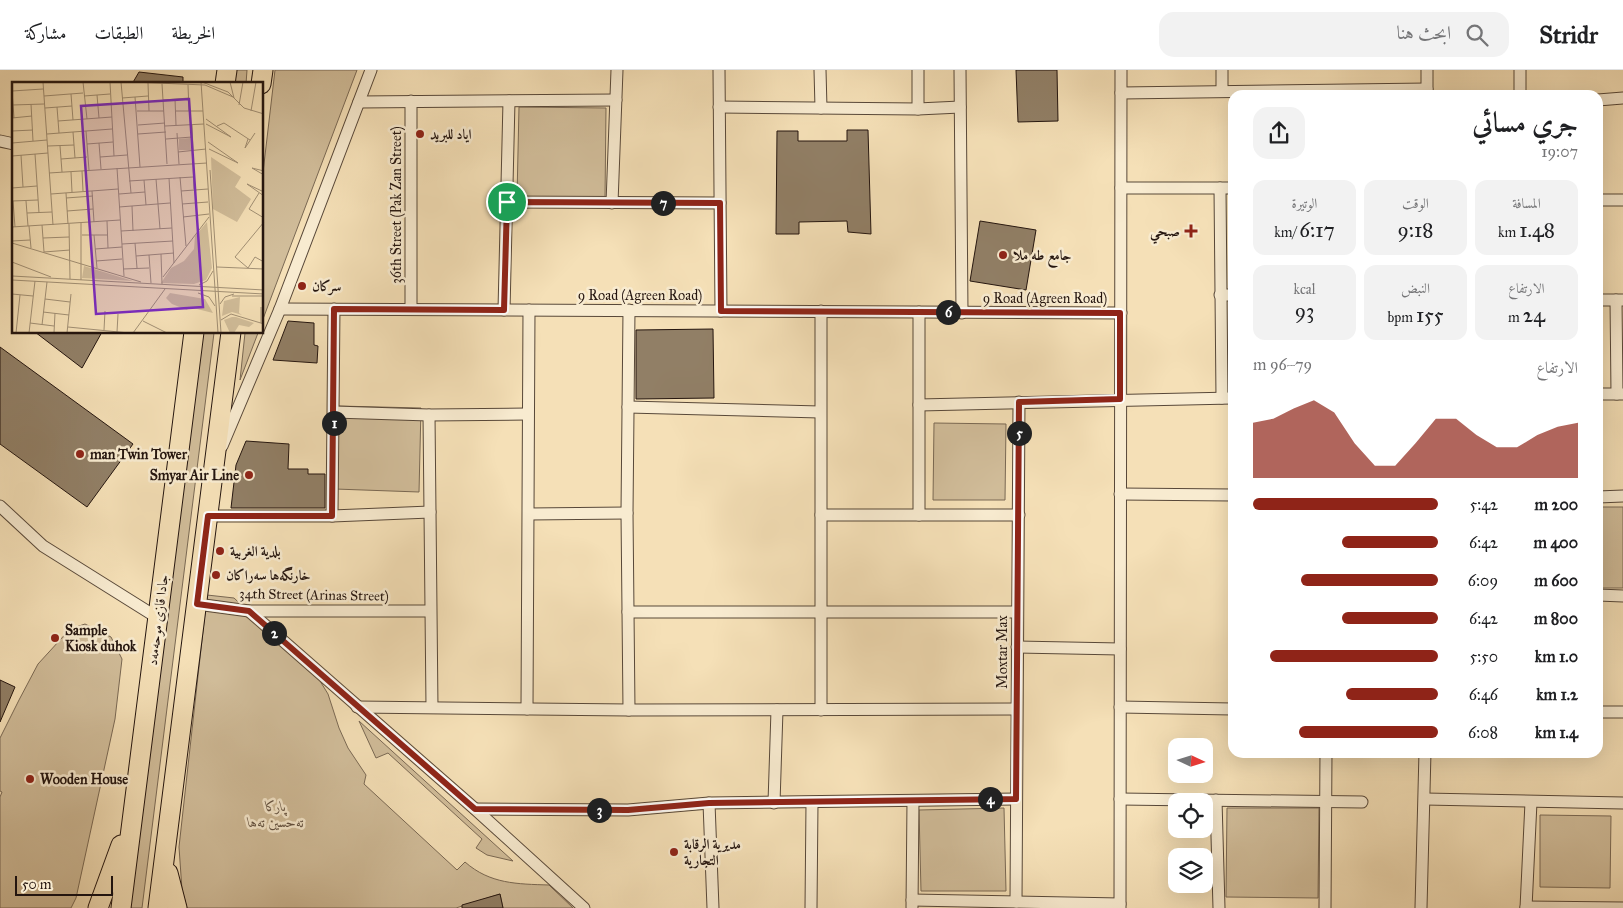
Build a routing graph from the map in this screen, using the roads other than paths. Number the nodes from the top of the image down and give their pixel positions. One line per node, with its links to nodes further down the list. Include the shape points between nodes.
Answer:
1 (370, 70): 21 (street)
2 (617, 70): 17 (street)
3 (719, 70): 22 (street)
4 (820, 70): 24 (street)
5 (918, 70): 25 (street)
6 (960, 70): 23 (street)
7 (1121, 70): 15 (street)
8 (1222, 70): 13 (street)
9 (1428, 70): 11 (street)
10 (1520, 70): 12 (street)
11 (1427, 90)
12 (1520, 90)
13 (1222, 91): 14 (street); 15 (street)
14 (1228, 91)
15 (1121, 93): 26 (street)
16 (1623, 98): 18 (street)
17 (616, 100): 20 (street); 32 (street)
18 (1603, 100)
19 (411, 101): 20 (street); 21 (street); 40 (street, 36th Street (Pak Zan Street))
20 (509, 101): 31 (street)
21 (359, 102): 38 (street)
22 (719, 107): 24 (street); 33 (street)
23 (960, 107): 25 (street); 47 (street)
24 (821, 108): 25 (street)
25 (918, 110)
26 (1121, 188): 27 (street); 48 (street)
27 (1220, 188): 28 (street); 34 (street)
28 (1228, 188)
29 (1603, 200): 30 (street)
30 (1623, 200)
31 (507, 202): 32 (street); 41 (street)
32 (612, 203): 33 (street)
33 (720, 203): 44 (street)
34 (1220, 295): 35 (street); 53 (street)
35 (1228, 295)
36 (1603, 300): 37 (street)
37 (1619, 300): 52 (street)
38 (280, 309): 39 (street, 9 Road (Agreen Road)); 62 (street)
39 (334, 309): 40 (street, 9 Road (Agreen Road)); 58 (street)
40 (411, 309): 41 (street, 9 Road (Agreen Road))
41 (504, 310): 42 (street, 9 Road (Agreen Road))
42 (529, 310): 43 (street, 9 Road (Agreen Road)); 60 (street)
43 (629, 310): 44 (street, 9 Road (Agreen Road)); 57 (street)
44 (721, 311): 45 (street, 9 Road (Agreen Road))
45 (820, 311): 46 (street, 9 Road (Agreen Road)); 59 (street)
46 (919, 312): 47 (street, 9 Road (Agreen Road)); 56 (street)
47 (962, 313): 48 (street, 9 Road (Agreen Road))
48 (1120, 313): 54 (street)
49 (194, 334): 84 (main road, جادا قازی موحەمەد)
50 (231, 334): 62 (main road)
51 (1603, 394): 52 (street)
52 (1620, 394)
53 (1227, 398): 54 (street)
54 (1120, 399): 55 (street); 63 (street)
55 (1019, 402): 56 (street); 73 (street, Moxtar Max)
56 (919, 405): 72 (street)
57 (628, 408): 59 (street); 69 (street)
58 (334, 412): 61 (street); 75 (street)
59 (820, 412): 71 (street)
60 (527, 414): 61 (street); 70 (street)
61 (429, 415): 68 (street)
62 (214, 464): 74 (main road)
63 (1120, 494): 64 (street); 86 (street)
64 (1228, 496)
65 (1623, 496): 66 (street)
66 (1603, 497)
67 (0, 506): 84 (street, via 43,546)
68 (430, 512): 75 (street); 80 (street)
69 (626, 513): 70 (street); 82 (street)
70 (529, 514): 90 (street)
71 (821, 515): 72 (street); 81 (street)
72 (919, 515): 73 (street)
73 (1019, 515): 83 (street, Moxtar Max)
74 (208, 516): 75 (street); 78 (main road)
75 (332, 516)
76 (1603, 595): 77 (street)
77 (1623, 596)
78 (197, 604): 79 (street, 34th Street (Arinas Street)); 114 (main road)
79 (249, 611): 80 (street, 34th Street (Arinas Street)); 87 (street)
80 (430, 611): 88 (street)
81 (821, 611): 82 (street); 83 (street); 94 (street)
82 (628, 612): 92 (street)
83 (1017, 612): 85 (street, Moxtar Max)
84 (158, 618): 112 (main road, جادا قازی موحەمەد)
85 (1017, 647): 86 (street); 95 (street, Moxtar Max)
86 (1120, 649): 89 (street)
87 (357, 707): 88 (street); 113 (street)
88 (432, 707): 90 (street)
89 (1120, 707): 91 (street); 101 (street)
90 (527, 709): 92 (street)
91 (1228, 709)
92 (629, 710): 93 (street)
93 (776, 710): 94 (street); 109 (street)
94 (821, 710): 95 (street)
95 (1016, 710): 100 (street, Moxtar Max)
96 (1603, 712): 97 (street)
97 (1623, 712)
98 (1326, 758): 105 (street)
99 (1425, 758): 102 (street)
100 (1016, 799): 104 (street); 115 (street, Moxtar Max)
101 (1120, 799): 103 (street); 117 (street)
102 (1424, 799): 107 (street); 127 (street)
103 (1216, 800): 105 (street); 125 (street)
104 (913, 801): 110 (street); 116 (street)
105 (1326, 801): 106 (street); 126 (street)
106 (1362, 802)
107 (1532, 802): 111 (street); 128 (street)
108 (709, 803): 109 (street); 113 (street, via 628,810); 123 (street)
109 (774, 803): 110 (street)
110 (812, 803): 124 (street)
111 (1623, 803)
112 (134, 806): 118 (main road); 119 (main road, جادا قازی موحەمەد)
113 (475, 809): 122 (street)
114 (165, 861): 120 (main road); 121 (main road)
115 (1016, 902): 116 (street); 117 (street)
116 (912, 904)
117 (1120, 906)
118 (98, 908)
119 (121, 908)
120 (158, 908)
121 (177, 908)
122 (584, 908)
123 (713, 908)
124 (811, 908)
125 (1219, 908)
126 (1325, 908)
127 (1421, 908)
128 (1526, 908): 129 (street)
129 (1623, 908)

